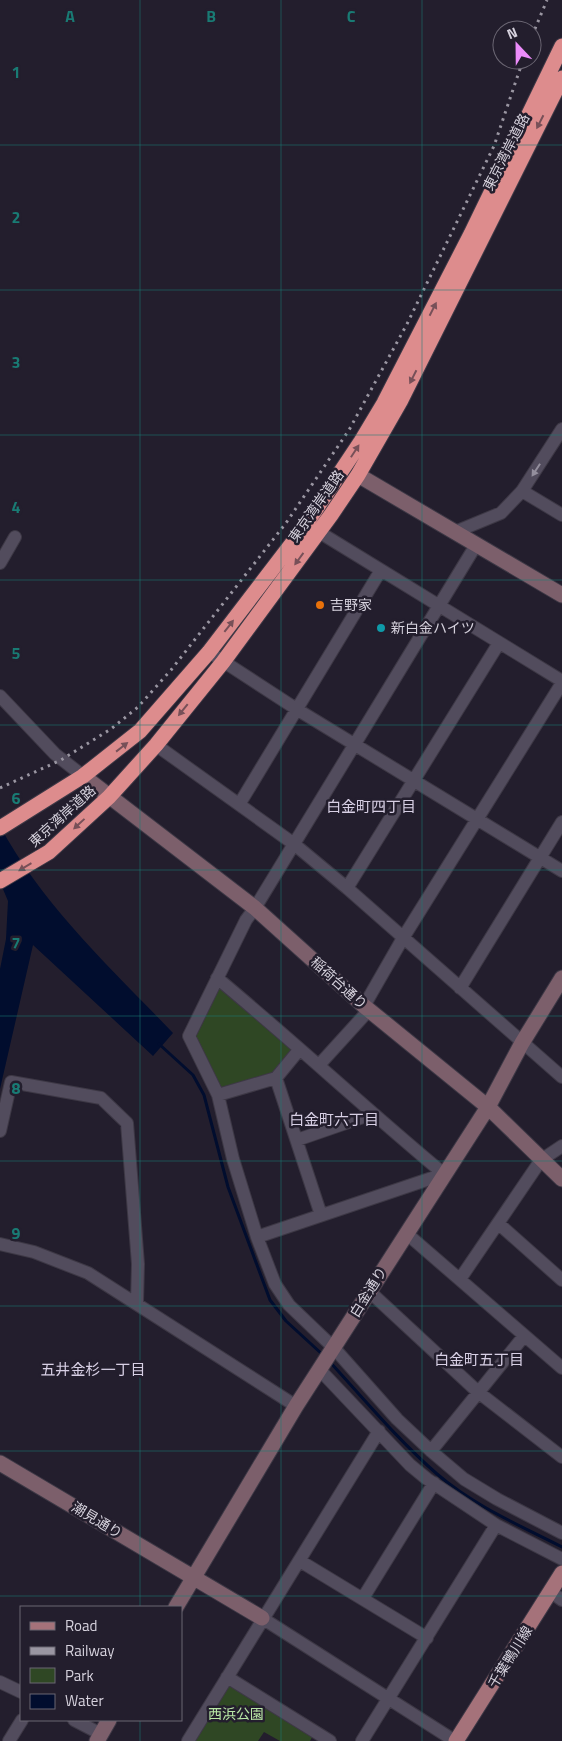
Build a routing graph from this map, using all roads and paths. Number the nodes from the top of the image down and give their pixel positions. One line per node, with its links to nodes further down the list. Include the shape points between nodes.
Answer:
1 (562, 46): 16 (highway, 東京湾岸道路, one-way to 1, via 300,533 384,403)
2 (562, 78): 4 (highway, 東京湾岸道路, one-way to 4, via 401,400)
3 (561, 433): 5 (street, one-way to 5)
4 (358, 475): 7 (highway, 東京湾岸道路); 8 (street)
5 (522, 491): 6 (street); 8 (street, via 501,513)
6 (562, 515)
7 (319, 532): 12 (street); 17 (highway, 東京湾岸道路, one-way to 17)
8 (455, 532): 10 (street)
9 (15, 537): 11 (street)
10 (476, 544): 13 (street); 14 (street)
11 (0, 563)
12 (381, 570): 14 (street); 20 (street)
13 (562, 595)
14 (439, 606): 15 (street); 22 (street)
15 (499, 644): 18 (street); 24 (street)
16 (209, 652): 17 (street); 23 (highway, 東京湾岸道路, one-way to 16, via 140,731)
17 (222, 662): 20 (street); 21 (highway, 東京湾岸道路, one-way to 21)
18 (562, 682): 27 (street)
19 (0, 696): 23 (street, via 55,754)
20 (298, 710): 22 (street); 26 (street)
21 (156, 745): 25 (highway, 東京湾岸道路); 26 (street)
22 (354, 745): 24 (street); 30 (street)
23 (83, 776): 25 (street, 稲荷台通り); 29 (highway, 東京湾岸道路)
24 (413, 781): 27 (street); 34 (street)
25 (109, 796): 33 (highway, 東京湾岸道路, one-way to 33, via 49,852); 35 (street, 稲荷台通り)
26 (240, 803): 30 (street)
27 (476, 819): 31 (street); 36 (street)
28 (562, 822): 31 (street)
29 (0, 828)
30 (294, 844): 34 (street); 35 (street)
31 (540, 857): 32 (street); 39 (street)
32 (562, 871)
33 (0, 881)
34 (347, 888): 36 (street)
35 (255, 908): 37 (street); 40 (street, 稲荷台通り)
36 (403, 938): 39 (street); 40 (street)
37 (217, 978): 42 (street); 46 (street, via 189,1036)
38 (562, 978): 41 (street, 白金通り)
39 (460, 988): 41 (street)
40 (367, 1008): 43 (street); 47 (street, 稲荷台通り)
41 (522, 1043): 44 (street); 47 (street, 白金通り)
42 (300, 1050): 43 (street); 45 (street)
43 (319, 1065): 48 (street)
44 (562, 1077)
45 (276, 1078): 46 (street); 50 (street)
46 (218, 1095): 58 (street)
47 (488, 1107): 52 (street, 稲荷台通り); 53 (street, 白金通り)
48 (372, 1114): 50 (street); 53 (street)
49 (0, 1131): 63 (street, via 11,1082 101,1098 127,1123 138,1264)
50 (298, 1140): 55 (street)
51 (562, 1146): 52 (street)
52 (541, 1160): 54 (street, 稲荷台通り); 56 (street)
53 (444, 1174): 55 (street); 57 (street, 白金通り)
54 (562, 1179)
55 (322, 1215): 58 (street)
56 (499, 1224): 60 (street); 61 (street)
57 (406, 1233): 60 (street); 62 (street, 白金通り)
58 (256, 1237): 65 (street, via 275,1284 289,1305)
59 (0, 1244): 63 (street, via 34,1252 88,1273)
60 (460, 1279): 64 (street)
61 (562, 1280)
62 (369, 1291): 65 (street, 白金通り); 68 (street)
63 (136, 1303): 69 (street)
64 (524, 1336): 66 (street); 68 (street)
65 (334, 1348): 67 (street, 白金通り); 71 (street)
66 (560, 1361)
67 (319, 1368): 69 (street, 白金通り); 70 (street)
68 (478, 1392): 71 (street); 72 (street)
69 (296, 1406): 80 (street, 白金通り)
70 (378, 1431): 74 (street, via 410,1465); 78 (street)
71 (430, 1451): 76 (street, via 464,1479)
72 (562, 1457)
73 (0, 1463): 80 (street, 潮見通り)
74 (434, 1483): 75 (street); 82 (street)
75 (496, 1525): 77 (street); 85 (street)
76 (562, 1533)
77 (562, 1559)
78 (300, 1561): 82 (street); 84 (street)
79 (562, 1573): 81 (main road, 千葉鴨川線)
80 (193, 1577): 83 (street, 白金通り); 84 (street, 潮見通り)
81 (556, 1596): 98 (main road, 千葉鴨川線)
82 (363, 1598): 85 (street)
83 (177, 1606)
84 (262, 1618): 86 (street); 89 (street)
85 (427, 1638): 89 (street)
86 (227, 1677): 95 (street); 96 (street)
87 (0, 1682): 88 (street)
88 (20, 1692)
89 (388, 1699): 97 (street); 98 (street)
90 (21, 1721): 94 (street)
91 (75, 1721): 93 (street)
92 (108, 1721): 93 (street)
93 (99, 1737)
94 (9, 1741)
95 (188, 1741)
96 (330, 1741)
97 (362, 1741)
98 (456, 1741)

